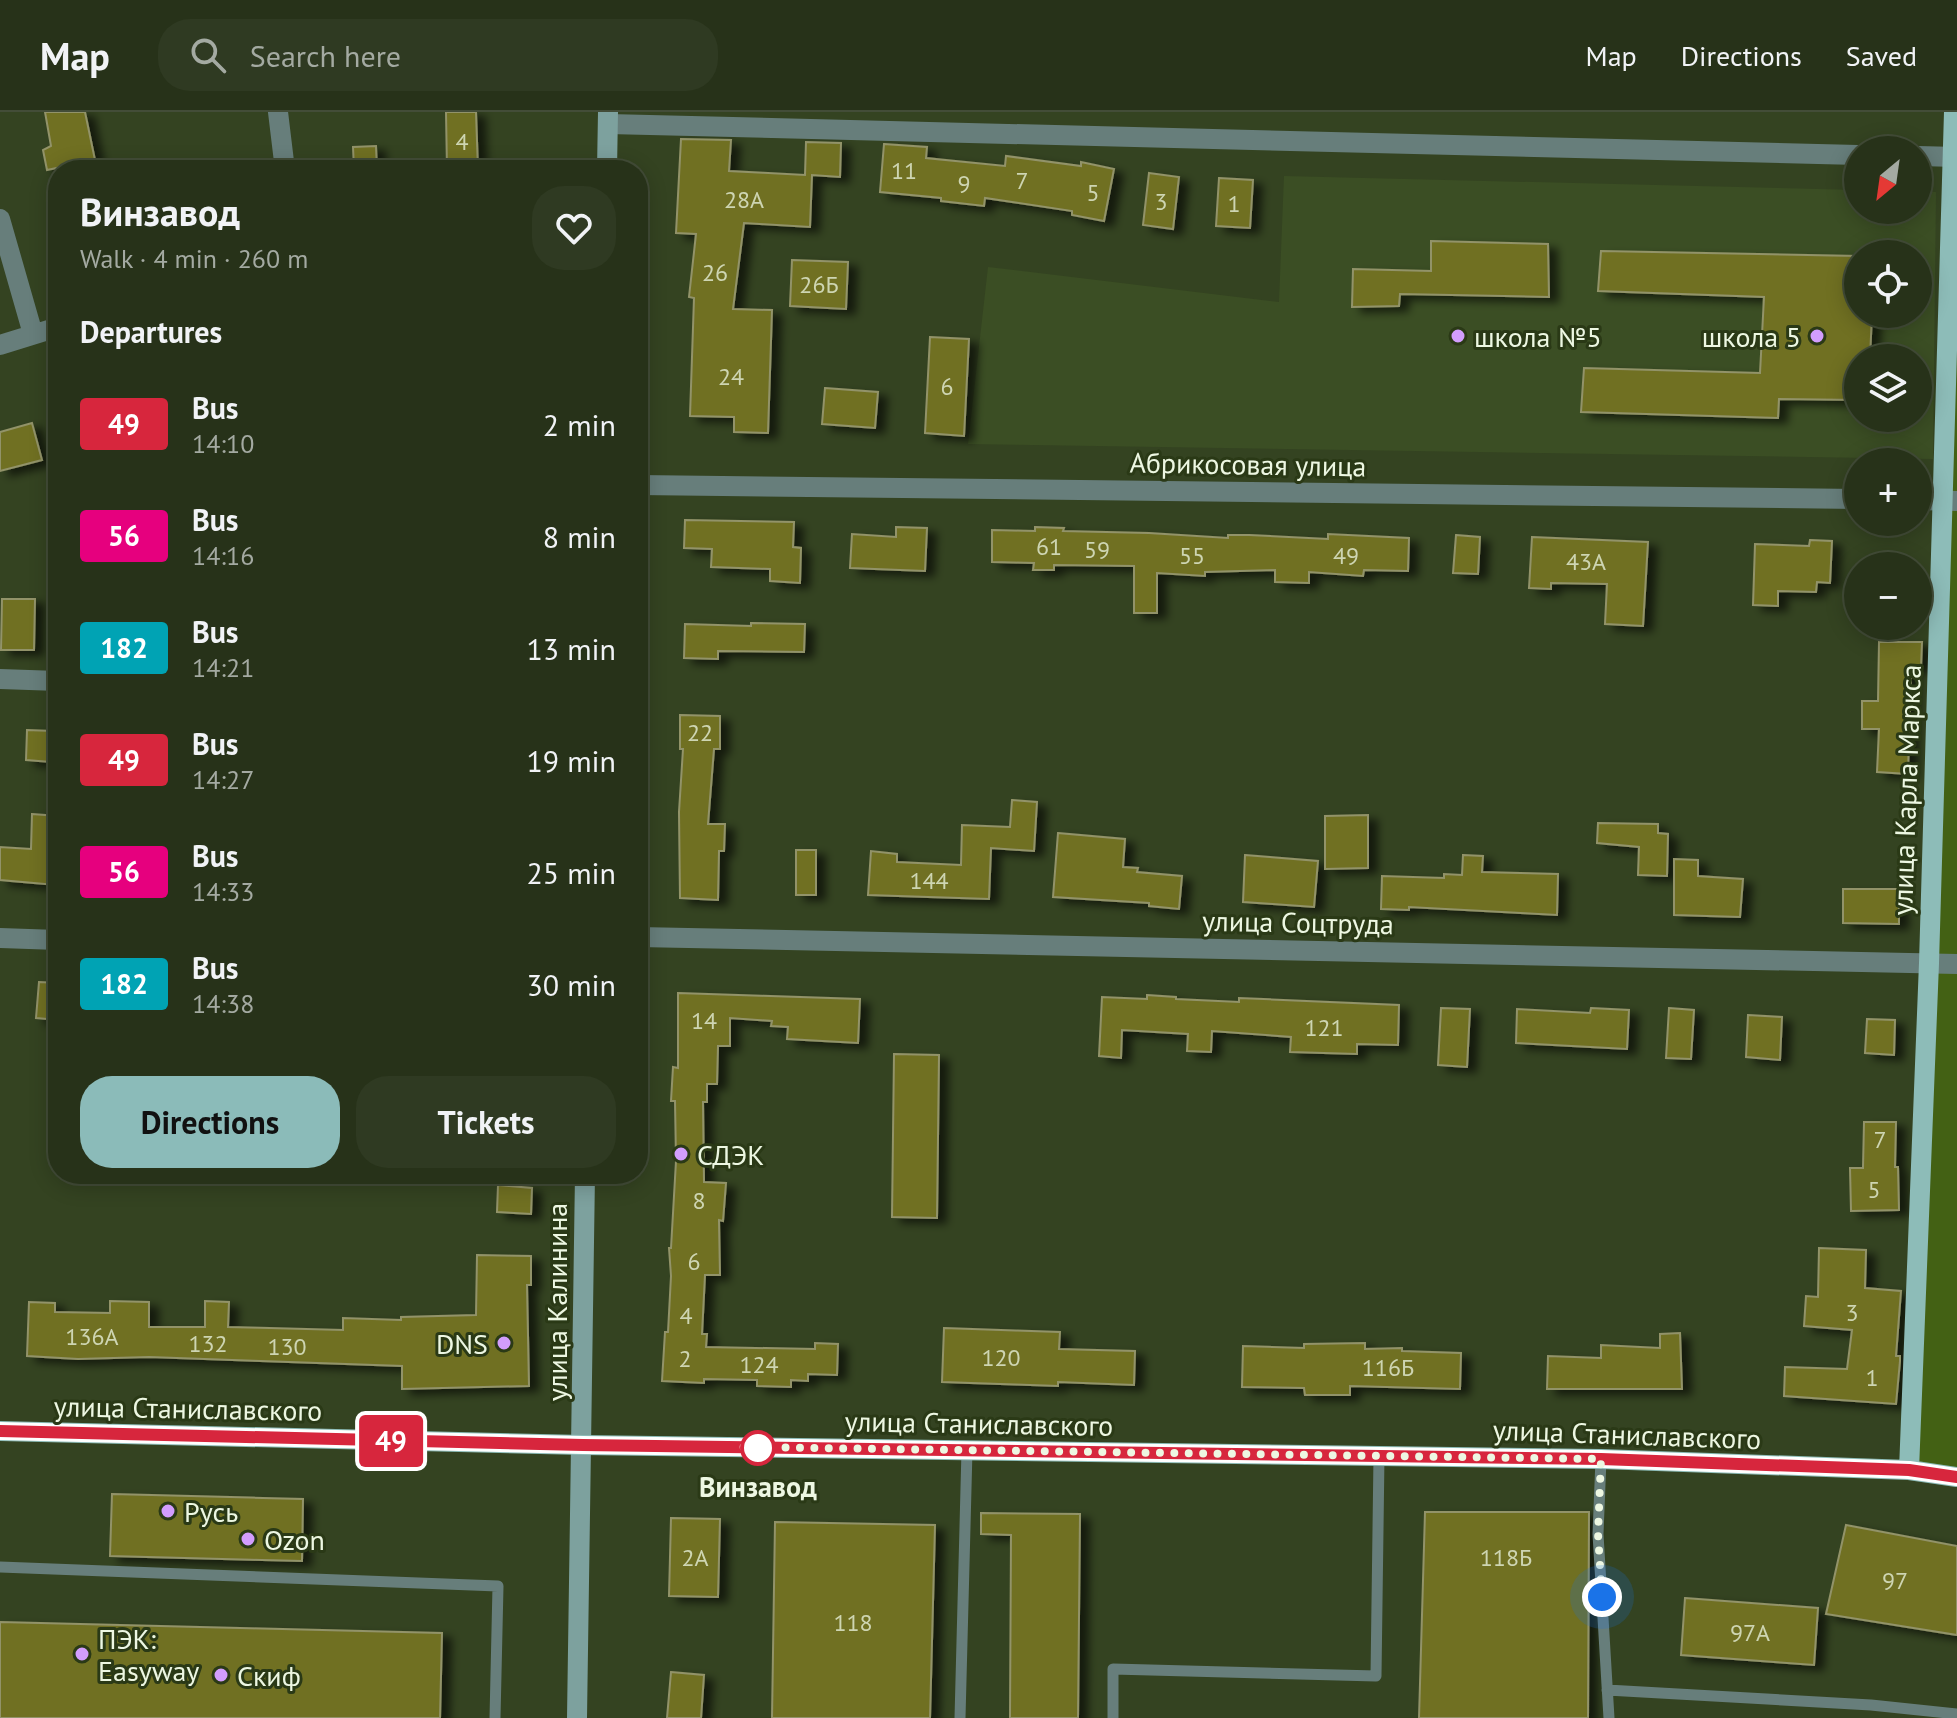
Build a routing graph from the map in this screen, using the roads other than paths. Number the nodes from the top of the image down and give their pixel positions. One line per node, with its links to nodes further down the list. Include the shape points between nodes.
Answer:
1 (278, 112): 7 (street)
2 (1954, 112): 6 (main road, улица Карла Маркса)
3 (608, 118): 4 (street); 8 (main road)
4 (1844, 155)
5 (1932, 156): 6 (street)
6 (1955, 157): 15 (main road, улица Карла Маркса)
7 (284, 160)
8 (607, 160)
9 (0, 219): 11 (street)
10 (48, 330): 11 (street)
11 (33, 334): 12 (street)
12 (0, 345)
13 (648, 485): 14 (street, Абрикосовая улица)
14 (1844, 499)
15 (1950, 500): 21 (main road, улица Карла Маркса)
16 (0, 679): 17 (street)
17 (48, 681)
18 (648, 937): 21 (street, улица Соцтруда)
19 (0, 938): 20 (street)
20 (48, 940)
21 (1929, 963): 22 (street, улица Соцтруда); 29 (main road, улица Карла Маркса)
22 (1957, 964)
23 (585, 1184): 25 (main road, улица Калинина)
24 (0, 1431): 25 (main road, улица Станиславского)
25 (583, 1445): 26 (main road, улица Станиславского); 35 (main road, улица Калинина)
26 (967, 1450): 27 (main road, улица Станиславского); 36 (lane)
27 (1379, 1456): 28 (main road, улица Станиславского); 37 (lane, via 1376,1676 1113,1669)
28 (1601, 1459): 29 (main road, улица Станиславского); 32 (lane, via 1598,1534)
29 (1909, 1470): 30 (main road, улица Станиславского)
30 (1957, 1477)
31 (0, 1567): 34 (lane, via 498,1586)
32 (1607, 1690): 33 (lane); 38 (lane)
33 (1957, 1714)
34 (495, 1718)
35 (577, 1718)
36 (960, 1718)
37 (1113, 1718)
38 (1609, 1718)

